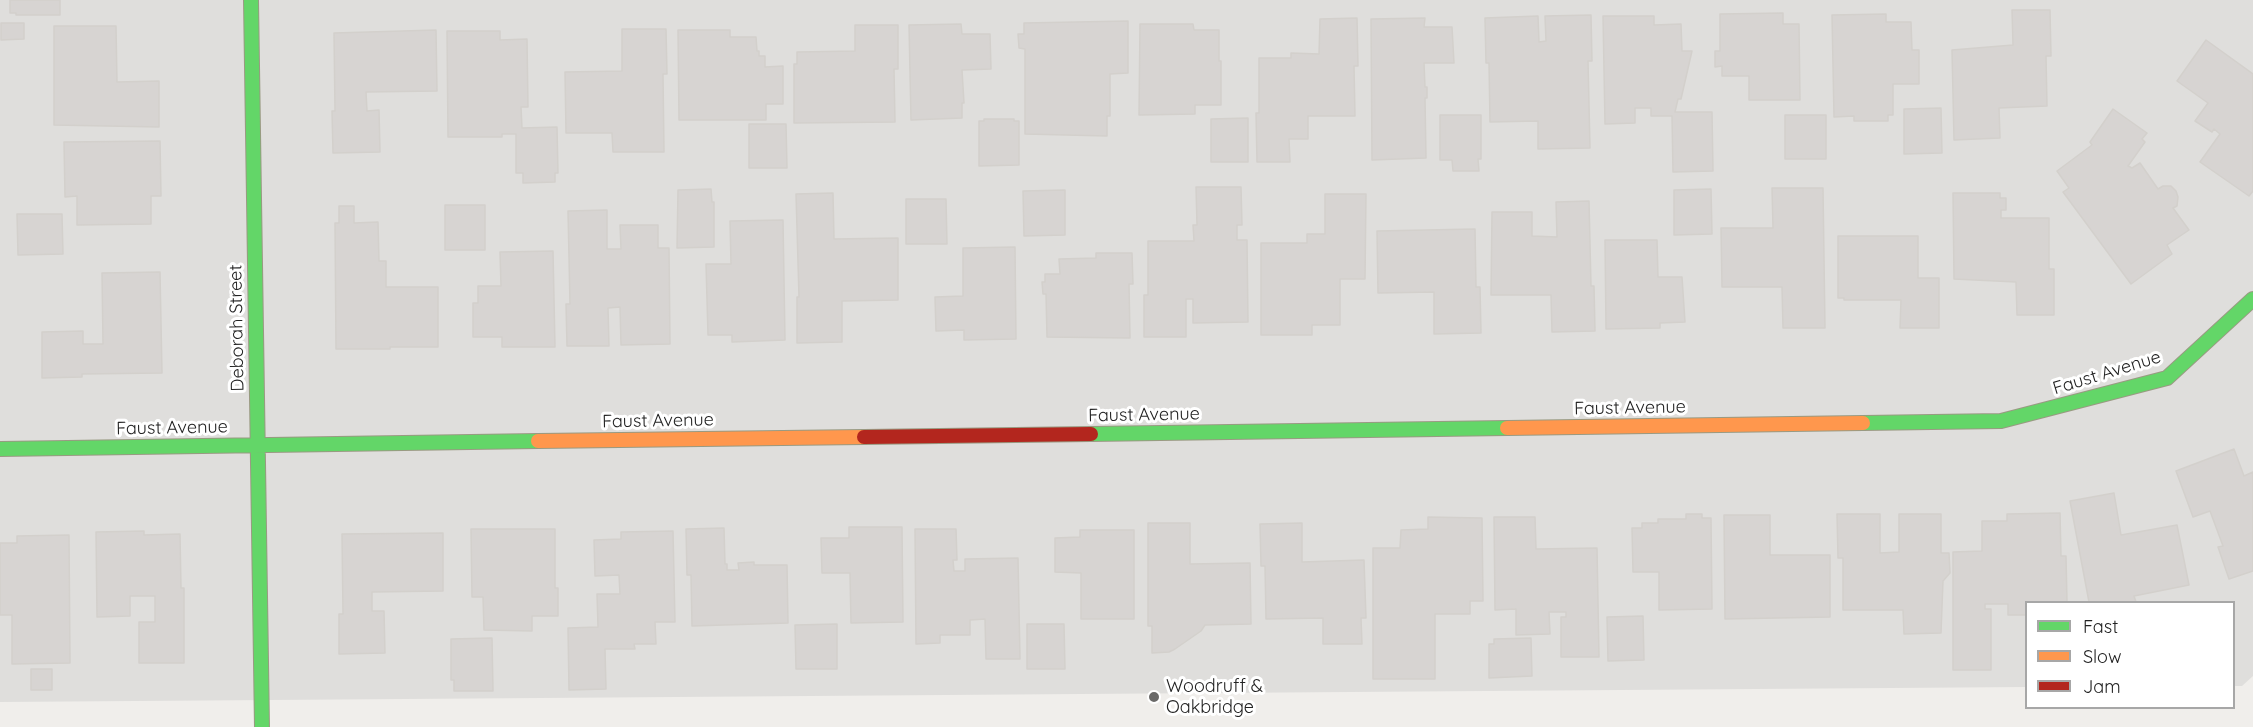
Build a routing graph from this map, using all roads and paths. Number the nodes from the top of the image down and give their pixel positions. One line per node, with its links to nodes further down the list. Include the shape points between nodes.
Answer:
1 (251, 0): 3 (street, Deborah Street)
2 (2253, 299): 3 (street, Faust Avenue, via 2167,378 2001,421)
3 (256, 444): 4 (street, Faust Avenue); 5 (street, Deborah Street)
4 (0, 449)
5 (262, 727)

